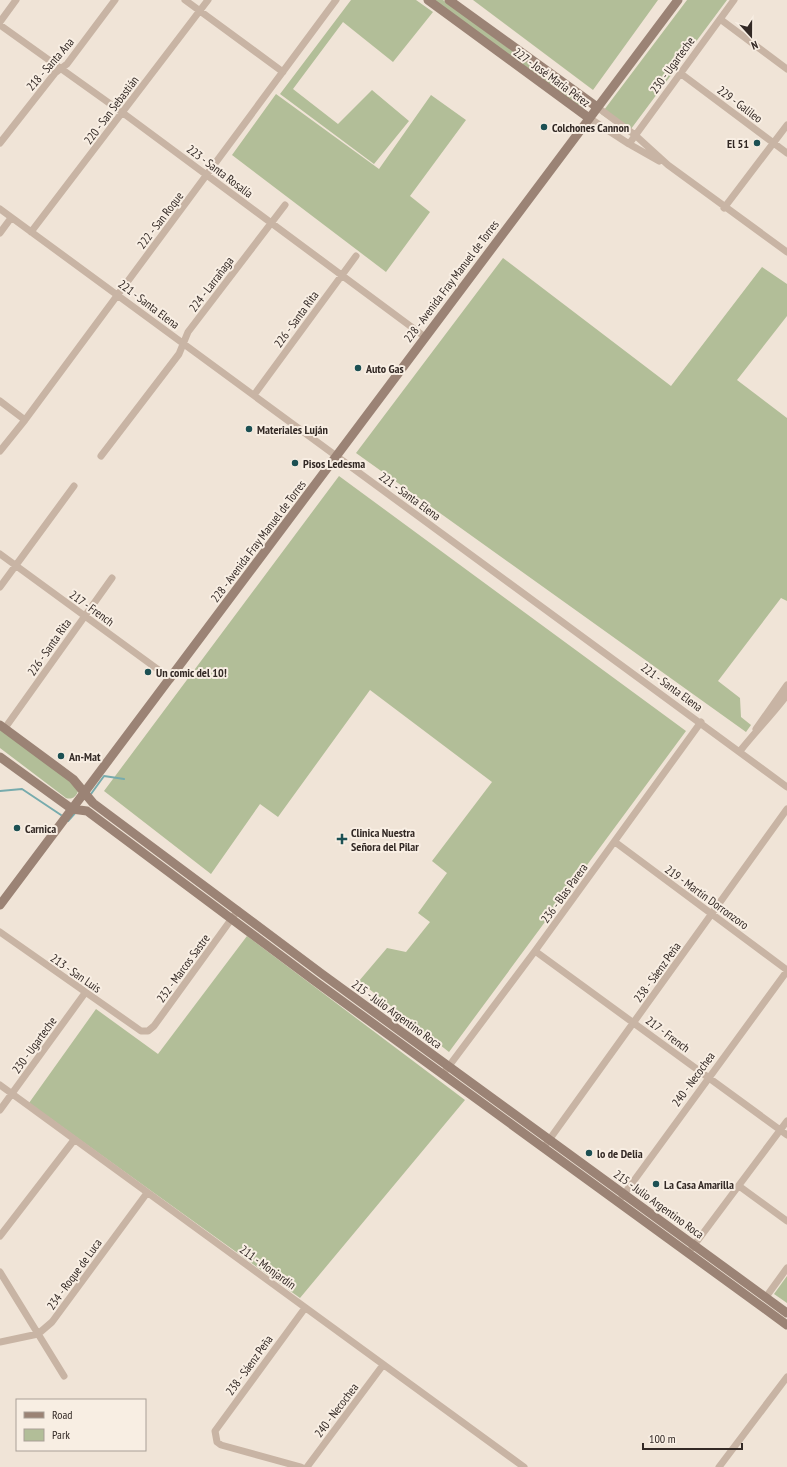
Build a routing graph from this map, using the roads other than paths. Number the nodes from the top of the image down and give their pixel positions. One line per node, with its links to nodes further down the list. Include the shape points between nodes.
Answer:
1 (16, 0): 12 (street)
2 (115, 0): 13 (street, 218 - Santa Ana, via 67,64)
3 (185, 0): 10 (street)
4 (208, 0): 10 (street, 220 - San Sebastián)
5 (336, 0): 15 (street, 222 - San Roque)
6 (428, 0): 19 (street, 227 - José María Pérez)
7 (449, 0): 17 (street, 227 - José María Pérez)
8 (678, 0): 17 (street, 228 - Avenida Fray Manuel de Torres)
9 (734, 0): 11 (street, 230 - Ugarteche)
10 (199, 11): 15 (street); 18 (street, 220 - San Sebastián)
11 (720, 19): 14 (street); 16 (street, 230 - Ugarteche)
12 (0, 24): 13 (street, 223 - Santa Rosalía)
13 (61, 68): 18 (street, 223 - Santa Rosalía); 22 (street, 218 - Santa Ana)
14 (787, 69)
15 (283, 72): 27 (street, 222 - San Roque)
16 (680, 73): 21 (street, 230 - Ugarteche); 23 (street, 229 - Galileo)
17 (597, 107): 19 (street, 228 - Avenida Fray Manuel de Torres); 21 (street, 227 - José María Pérez)
18 (123, 112): 27 (street, 223 - Santa Rosalía); 33 (street, 220 - San Sebastián)
19 (589, 118): 24 (street, 227 - José María Pérez); 39 (street, 228 - Avenida Fray Manuel de Torres)
20 (787, 125): 23 (street)
21 (635, 135): 24 (street, 230 - Ugarteche); 26 (street, 227 - José María Pérez)
22 (0, 142)
23 (774, 143): 25 (street, 229 - Galileo); 29 (street)
24 (628, 144): 26 (street, 227 - José María Pérez)
25 (787, 153)
26 (668, 165): 29 (street, 227 - José María Pérez)
27 (207, 175): 32 (street, 223 - Santa Rosalía); 38 (street, 222 - San Roque)
28 (286, 205): 32 (street, 224 - Larrañaga)
29 (724, 208): 35 (street, 227 - José María Pérez)
30 (0, 209): 31 (street, 221 - Santa Elena)
31 (11, 218): 33 (street, 221 - Santa Elena); 34 (street)
32 (271, 224): 37 (street, 223 - Santa Rosalía); 40 (street, 224 - Larrañaga, via 188,332)
33 (31, 232): 38 (street, 221 - Santa Elena)
34 (0, 233)
35 (787, 252)
36 (356, 256): 37 (street, 226 - Santa Rita)
37 (341, 275): 39 (street, 223 - Santa Rosalía); 41 (street, 226 - Santa Rita)
38 (118, 294): 40 (street, 221 - Santa Elena); 43 (street, 222 - San Roque)
39 (425, 337): 46 (street, 228 - Avenida Fray Manuel de Torres)
40 (183, 343): 41 (street, 221 - Santa Elena); 45 (street, 224 - Larrañaga, via 179,354)
41 (254, 395): 46 (street, 221 - Santa Elena)
42 (0, 401): 43 (street)
43 (25, 420): 44 (street, 222 - San Roque)
44 (0, 451)
45 (102, 456)
46 (336, 456): 53 (street, 228 - Avenida Fray Manuel de Torres); 56 (street, 221 - Santa Elena)
47 (74, 486): 49 (street)
48 (0, 554): 49 (street, 217 - French)
49 (15, 566): 51 (street); 52 (street, 217 - French)
50 (112, 578): 52 (street, 226 - Santa Rita)
51 (0, 587)
52 (84, 616): 53 (street, 217 - French); 57 (street, 226 - Santa Rita)
53 (171, 679): 62 (street, 228 - Avenida Fray Manuel de Torres)
54 (787, 685): 58 (street)
55 (787, 695): 58 (street, via 771,717)
56 (701, 722): 59 (street, 221 - Santa Elena); 65 (street, 236 - Blas Parera)
57 (2, 727): 62 (street, 215 - Julio Argentino Roca, via 73,779)
58 (754, 733): 59 (street)
59 (740, 752): 61 (street, 221 - Santa Elena)
60 (0, 757): 63 (street, 215 - Julio Argentino Roca)
61 (787, 787)
62 (86, 792): 63 (street, 228 - Avenida Fray Manuel de Torres); 67 (street, 215 - Julio Argentino Roca, via 93,803)
63 (72, 809): 66 (street, 228 - Avenida Fray Manuel de Torres); 69 (street, 215 - Julio Argentino Roca, via 87,811)
64 (787, 810): 68 (street, 238 - Sáenz Peña)
65 (615, 842): 68 (street, 219 - Martín Dorronzoro); 71 (street, 236 - Blas Parera)
66 (0, 904)
67 (238, 910): 69 (street, 232 - Marcos Sastre); 76 (street, 215 - Julio Argentino Roca)
68 (713, 915): 72 (street, 219 - Martín Dorronzoro); 74 (street, 238 - Sáenz Peña)
69 (232, 918): 75 (street, 232 - Marcos Sastre, via 154,1026 148,1031); 77 (street, 215 - Julio Argentino Roca)
70 (0, 932): 73 (street, 213 - San Luis)
71 (535, 951): 74 (street, 217 - French); 76 (street, 236 - Blas Parera)
72 (787, 970): 78 (street, 240 - Necochea)
73 (85, 993): 75 (street, 213 - San Luis); 80 (street, 230 - Ugarteche)
74 (634, 1022): 78 (street, 217 - French); 86 (street, 238 - Sáenz Peña)
75 (141, 1031)
76 (450, 1067): 77 (street, 236 - Blas Parera); 86 (street, 215 - Julio Argentino Roca)
77 (443, 1074): 86 (street, 215 - Julio Argentino Roca)
78 (708, 1077): 83 (street, 217 - French); 89 (street, 240 - Necochea)
79 (0, 1085): 80 (street, 211 - Monjardín)
80 (12, 1094): 81 (street, 230 - Ugarteche); 85 (street, 211 - Monjardín)
81 (0, 1110)
82 (787, 1121): 83 (street)
83 (781, 1130): 84 (street, 217 - French); 87 (street)
84 (787, 1135)
85 (74, 1140): 88 (street, 211 - Monjardín); 91 (street)
86 (547, 1144): 89 (street, 215 - Julio Argentino Roca)
87 (739, 1186): 90 (street); 92 (street)
88 (147, 1193): 97 (street, 211 - Monjardín); 100 (street, 234 - Roque de Luca, via 52,1322)
89 (621, 1198): 92 (street, 215 - Julio Argentino Roca); 93 (street, 215 - Julio Argentino Roca)
90 (787, 1221)
91 (0, 1236)
92 (695, 1245): 93 (street); 96 (street, 215 - Julio Argentino Roca)
93 (688, 1253): 99 (street, 215 - Julio Argentino Roca)
94 (787, 1268): 96 (street)
95 (0, 1272): 100 (street)
96 (766, 1297): 98 (street, 215 - Julio Argentino Roca)
97 (305, 1308): 102 (street, 211 - Monjardín); 105 (street, 238 - Sáenz Peña, via 215,1431 214,1437 221,1445)
98 (787, 1313)
99 (787, 1325)
100 (38, 1334): 101 (street, 234 - Roque de Luca); 103 (street)
101 (0, 1342)
102 (383, 1365): 106 (street, 240 - Necochea); 107 (street, 211 - Monjardín)
103 (64, 1376)
104 (787, 1377): 108 (street)
105 (302, 1467)
106 (306, 1467)
107 (524, 1467)
108 (719, 1467)

